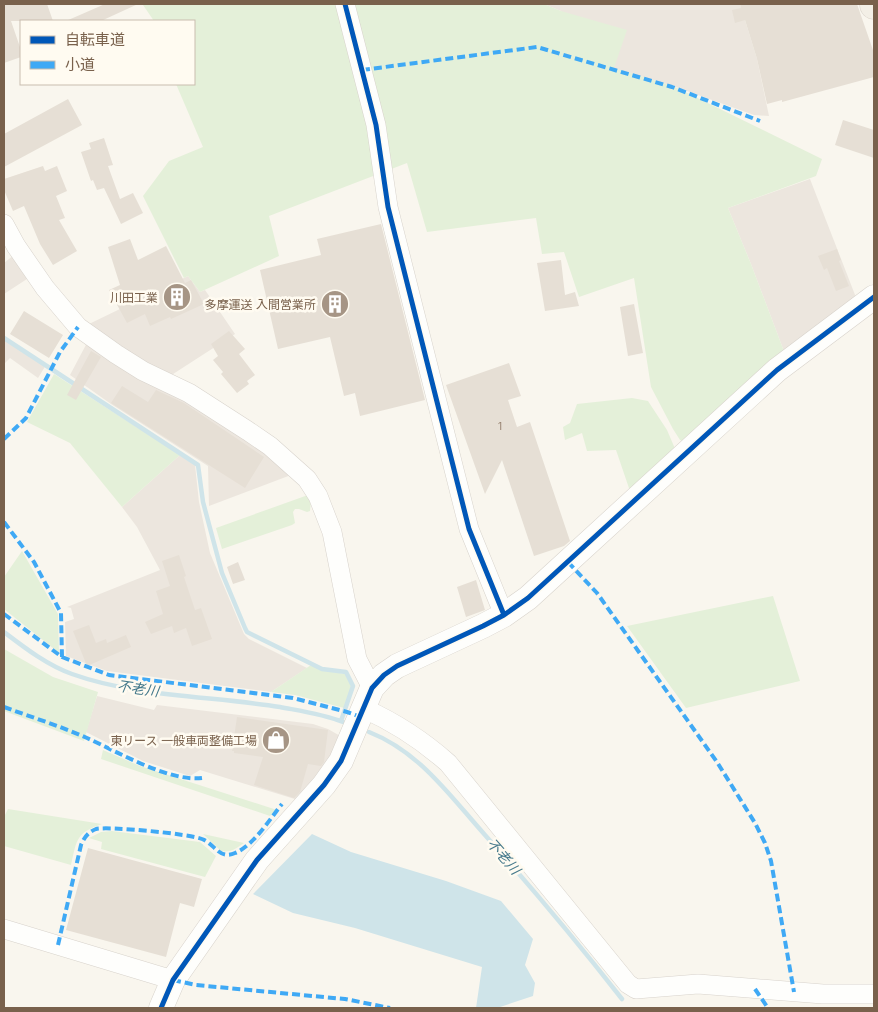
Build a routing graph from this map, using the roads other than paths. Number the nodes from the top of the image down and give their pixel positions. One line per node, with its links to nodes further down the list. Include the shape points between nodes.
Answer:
1 (345, 4): 4 (street, via 376,125 388,207 466,519)
2 (4, 224): 5 (street, via 46,288 78,327 136,367 189,393 270,446 306,479 318,496 332,532)
3 (874, 297): 4 (street, via 777,370 562,568)
4 (504, 615): 5 (street, via 397,666 384,675)
5 (368, 698): 7 (street, via 341,761 330,777 257,860); 8 (street, via 448,763 628,984 636,989 698,984 822,994)
6 (4, 929): 7 (street)
7 (173, 980): 9 (street)
8 (874, 994)
9 (161, 1008)

